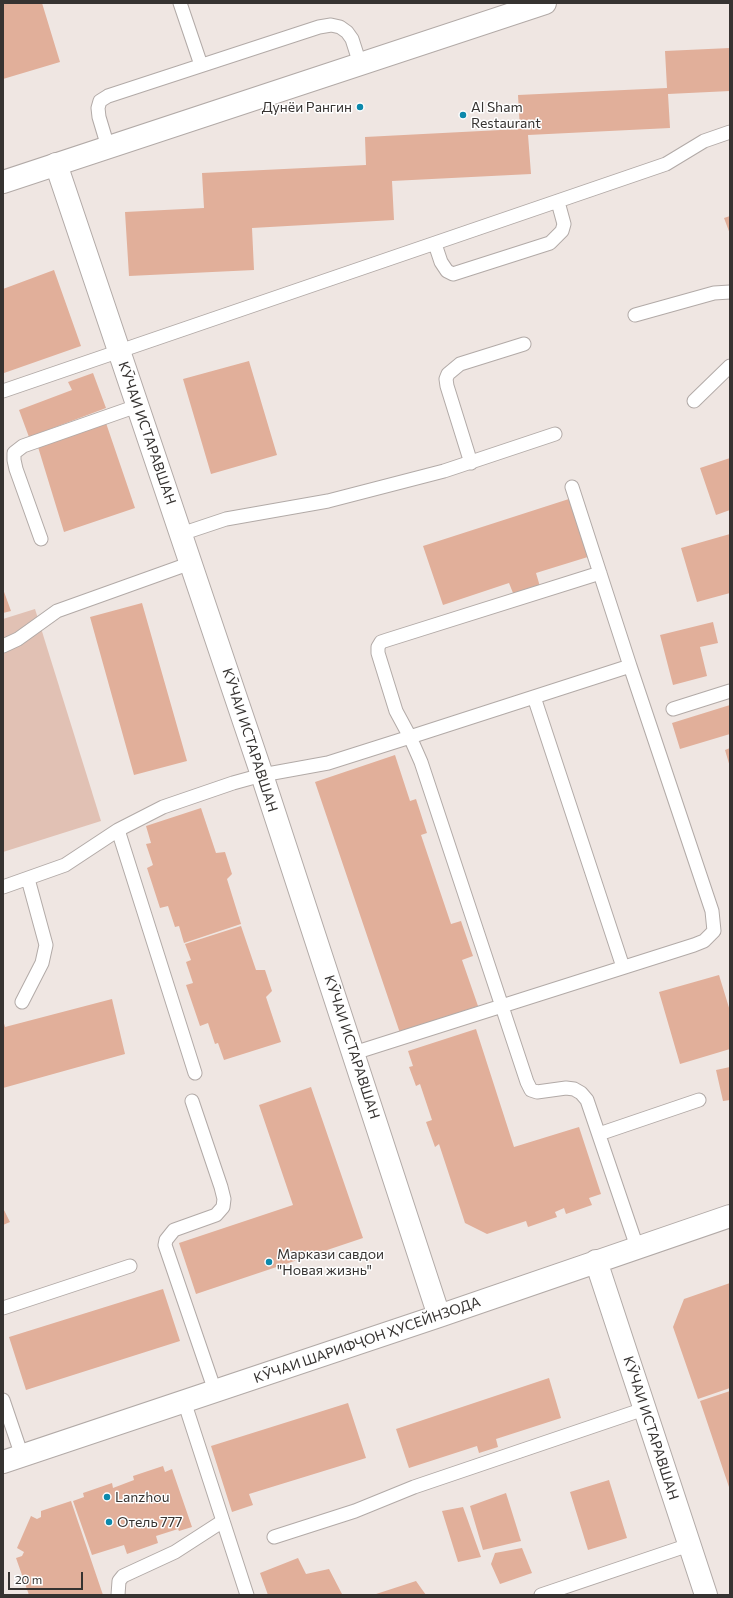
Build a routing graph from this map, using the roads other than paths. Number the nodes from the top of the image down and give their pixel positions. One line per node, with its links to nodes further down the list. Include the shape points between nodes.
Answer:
1 (180, 3): 4 (lane)
2 (545, 3): 3 (street)
3 (360, 64): 4 (lane, via 347,32 331,25); 6 (street)
4 (201, 66): 6 (lane, via 108,96 100,101 99,117)
5 (730, 132): 9 (lane, via 704,141 666,164)
6 (108, 147): 7 (street)
7 (56, 164): 8 (street); 14 (street, КӮЧАИ ИСТАРАВШАН)
8 (3, 182)
9 (558, 202): 10 (lane); 10 (lane, via 564,224 562,231 550,243 453,274 447,271 441,262)
10 (435, 244): 14 (lane)
11 (730, 292): 12 (lane, via 714,293)
12 (635, 315)
13 (524, 344): 20 (lane, via 460,364 448,374 447,386)
14 (119, 350): 16 (lane); 18 (street, КӮЧАИ ИСТАРАВШАН)
15 (730, 366): 17 (lane)
16 (3, 391)
17 (694, 402)
18 (138, 406): 22 (street, КӮЧАИ ИСТАРАВШАН); 23 (lane, via 23,446 14,454 16,470)
19 (555, 434): 20 (lane)
20 (472, 463): 22 (lane, via 328,501 226,519)
21 (572, 487): 25 (lane)
22 (181, 534): 24 (street, КӮЧАИ ИСТАРАВШАН)
23 (41, 539)
24 (191, 563): 26 (lane, via 56,611 18,639); 32 (street, КӮЧАИ ИСТАРАВШАН)
25 (600, 573): 27 (lane); 31 (lane, via 380,642 378,653 396,711)
26 (3, 646)
27 (630, 666): 29 (lane); 36 (lane, via 712,911 714,931 704,941)
28 (730, 691): 30 (lane)
29 (534, 696): 31 (lane); 36 (lane)
30 (673, 710)
31 (410, 737): 32 (lane, via 328,763); 38 (lane, via 421,762)
32 (262, 775): 33 (lane, via 164,807); 39 (street, КӮЧАИ ИСТАРАВШАН)
33 (118, 830): 34 (lane, via 65,865); 40 (lane)
34 (28, 879): 35 (lane); 37 (lane, via 46,945 42,963)
35 (3, 887)
36 (623, 967): 38 (lane)
37 (22, 1002)
38 (500, 1005): 39 (lane); 43 (lane, via 531,1090 543,1093 566,1088 581,1093 587,1100)
39 (354, 1053): 49 (street, КӮЧАИ ИСТАРАВШАН)
40 (195, 1073)
41 (700, 1100): 43 (lane)
42 (192, 1101): 50 (lane, via 221,1187 223,1207 216,1215 174,1230 165,1245)
43 (599, 1134): 45 (lane)
44 (730, 1216): 45 (street, КӮЧАИ ШАРИФҶОН ҲУСЕЙНЗОДА)
45 (638, 1247): 46 (street, КӮЧАИ ШАРИФҶОН ҲУСЕЙНЗОДА)
46 (596, 1261): 49 (street, КӮЧАИ ШАРИФҶОН ҲУСЕЙНЗОДА); 53 (street, КӮЧАИ ИСТАРАВШАН)
47 (130, 1266): 48 (lane)
48 (3, 1308)
49 (439, 1316): 50 (street, КӮЧАИ ШАРИФҶОН ҲУСЕЙНЗОДА)
50 (215, 1391): 52 (street, КӮЧАИ ШАРИФҶОН ҲУСЕЙНЗОДА)
51 (3, 1400): 54 (lane)
52 (184, 1401): 54 (street, КӮЧАИ ШАРИФҶОН ҲУСЕЙНЗОДА); 55 (lane)
53 (644, 1409): 56 (lane, via 422,1484 355,1511); 57 (street, КӮЧАИ ИСТАРАВШАН)
54 (12, 1459)
55 (223, 1521): 58 (lane, via 175,1552 123,1576 119,1580); 59 (lane)
56 (274, 1538)
57 (689, 1546): 60 (lane); 61 (street, КӮЧАИ ИСТАРАВШАН)
58 (118, 1595)
59 (246, 1595)
60 (541, 1595)
61 (706, 1595)

